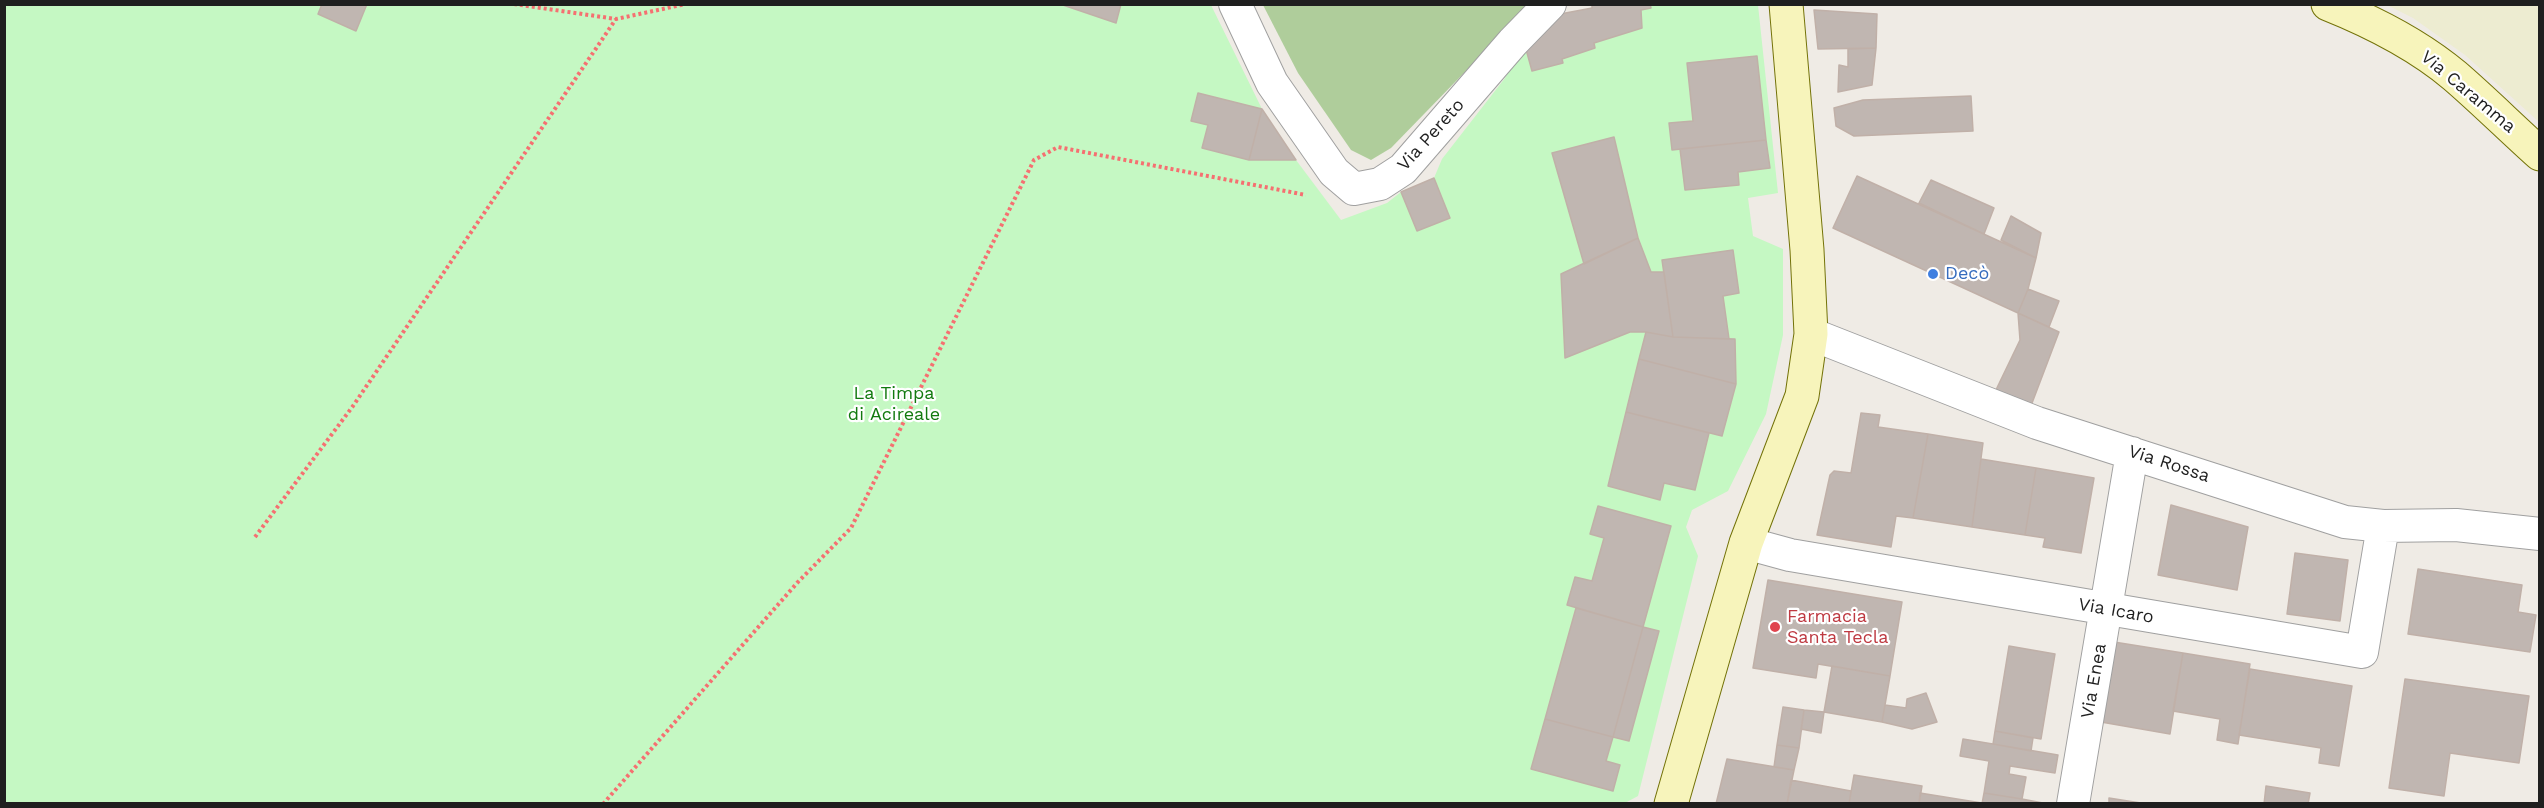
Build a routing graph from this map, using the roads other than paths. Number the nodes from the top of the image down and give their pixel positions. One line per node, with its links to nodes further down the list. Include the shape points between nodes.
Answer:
1 (1235, 4): 2 (street, Via Pereto, via 1272,83 1334,172 1354,189 1380,184 1403,169 1512,42)
2 (1550, 4)
3 (1786, 4): 6 (street)
4 (2328, 4): 5 (street, Via Caramma, via 2406,42 2454,75)
5 (2540, 154)
6 (1811, 334): 7 (street, Via Rossa, via 2037,423); 10 (street, via 1802,396)
7 (2132, 453): 8 (street, Via Rossa, via 2345,522); 11 (street, Via Enea)
8 (2383, 526): 9 (street, Via Rossa, via 2456,525); 11 (street, Via Icaro, via 2362,652)
9 (2540, 534)
10 (1746, 543): 11 (street, Via Icaro, via 1790,555); 12 (street)
11 (2106, 609): 13 (street, Via Enea)
12 (1671, 804)
13 (2073, 804)

